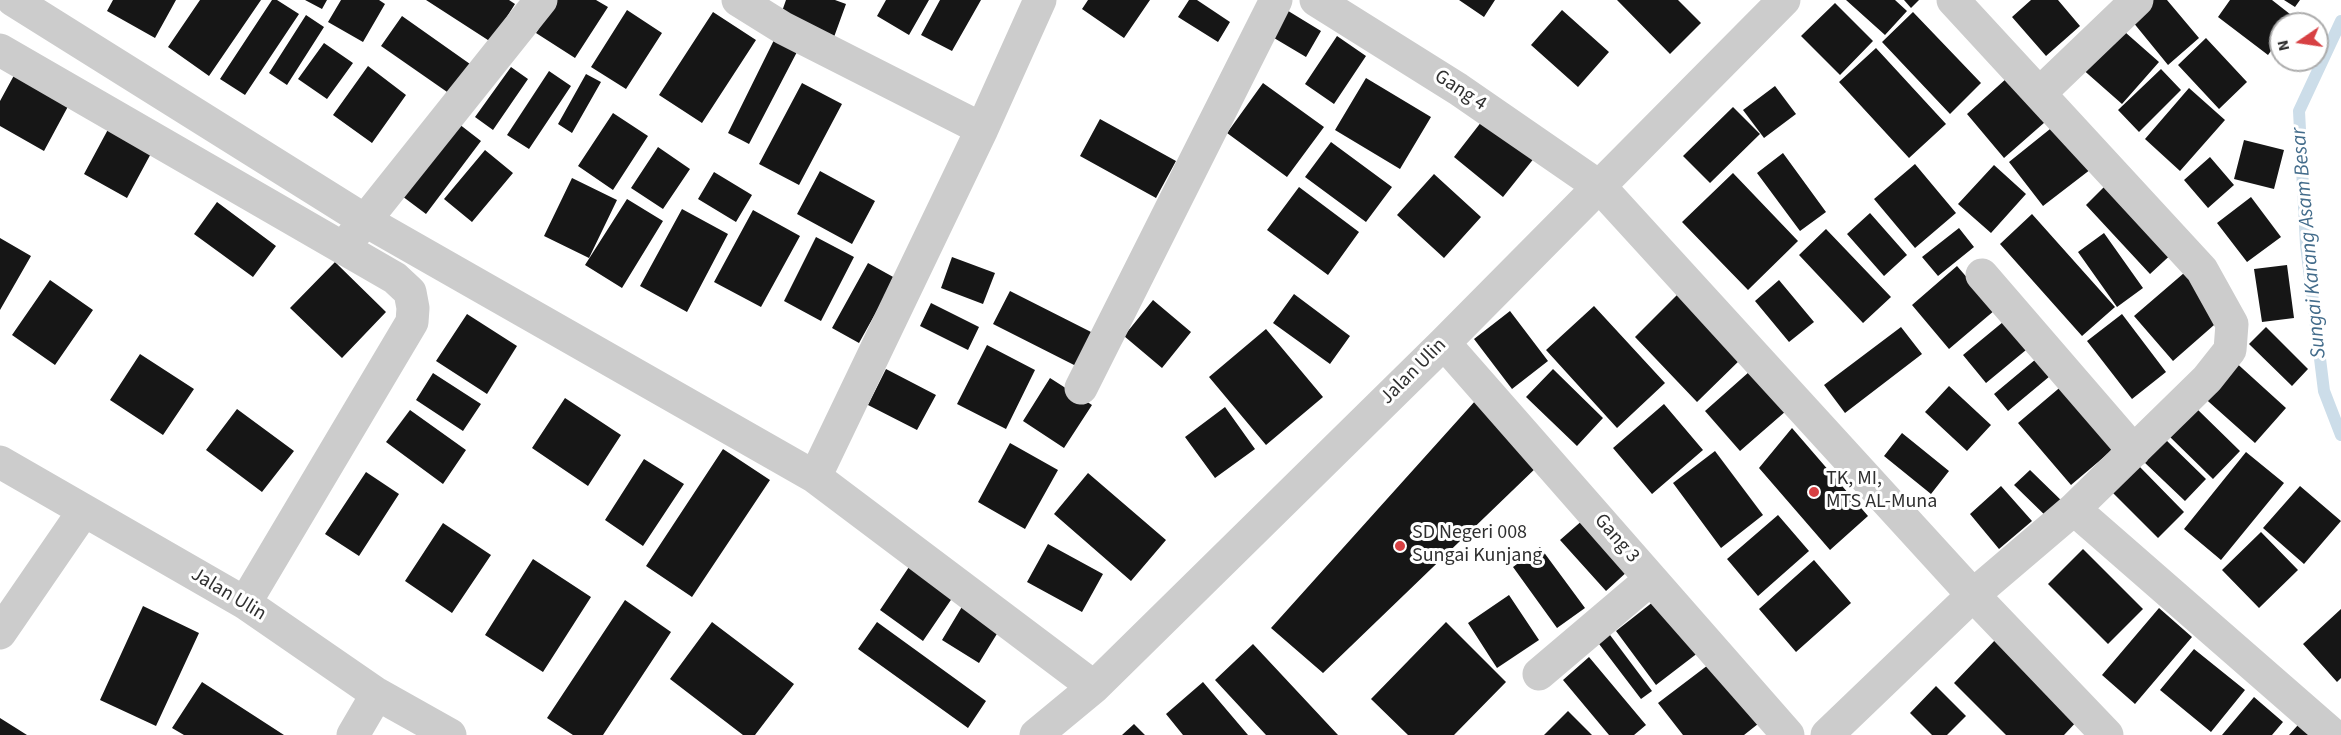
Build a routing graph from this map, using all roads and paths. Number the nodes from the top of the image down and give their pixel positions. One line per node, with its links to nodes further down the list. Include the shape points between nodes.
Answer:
1 (13, 0): 14 (street)
2 (541, 0): 14 (street)
3 (738, 0): 12 (street, via 783,28)
4 (1040, 0): 12 (street)
5 (1276, 0): 18 (street)
6 (1316, 0): 13 (street, Gang 4, via 1458,88)
7 (1784, 0): 13 (street, Jalan Ulin)
8 (1953, 0): 11 (street)
9 (2137, 0): 11 (street)
10 (0, 50): 15 (street)
11 (2040, 93): 19 (street, via 2202,270 2232,324 2230,350 2207,379)
12 (982, 129): 21 (street)
13 (1600, 187): 17 (street, Jalan Ulin); 25 (street, Gang 4)
14 (366, 221): 15 (street); 21 (street)
15 (343, 248): 26 (street, via 395,278 410,292 412,322)
16 (1982, 275): 19 (street)
17 (1444, 343): 24 (street, Gang 3); 29 (street, Jalan Ulin)
18 (1081, 388)
19 (2134, 451): 22 (street)
20 (0, 462): 23 (street, Jalan Ulin)
21 (815, 477): 29 (street)
22 (2074, 509): 25 (street); 37 (street)
23 (83, 512): 26 (street, Jalan Ulin); 27 (street)
24 (1652, 579): 28 (street); 34 (street, Gang 3)
25 (1973, 595): 35 (street); 36 (street, Gang 4)
26 (245, 603): 30 (street, Jalan Ulin)
27 (0, 633)
28 (1539, 674)
29 (1094, 687): 33 (street, Jalan Ulin)
30 (377, 694): 31 (street); 32 (street, Jalan Ulin)
31 (353, 735)
32 (450, 735)
33 (1036, 735)
34 (1788, 735)
35 (1827, 735)
36 (2107, 735)
37 (2333, 735)

